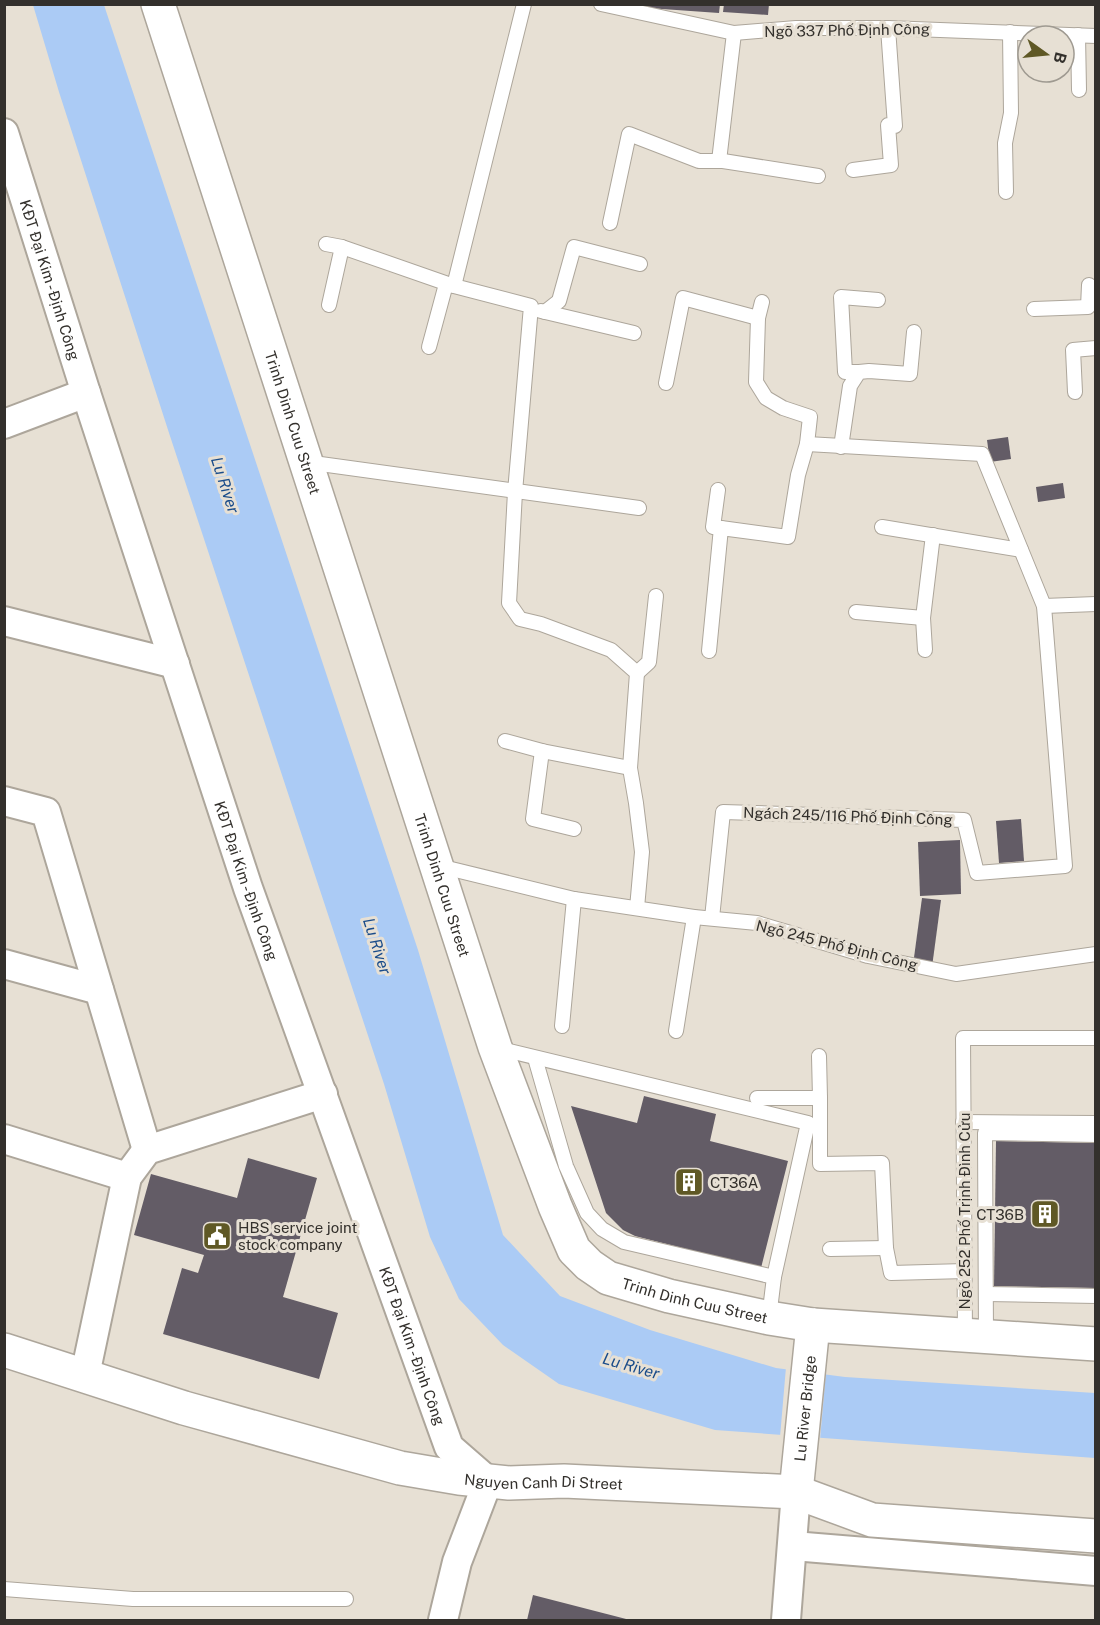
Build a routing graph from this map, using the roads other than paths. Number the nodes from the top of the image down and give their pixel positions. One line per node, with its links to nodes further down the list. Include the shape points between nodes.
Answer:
1 (158, 4): 39 (main road, Trinh Dinh Cuu Street)
2 (524, 4): 19 (lane)
3 (601, 4): 6 (lane, Ngõ 337 Phố Định Công)
4 (888, 28): 5 (lane, Ngõ 337 Phố Định Công); 6 (lane, Ngõ 337 Phố Định Công); 12 (lane, via 894,126 888,125 891,165)
5 (1010, 32): 7 (lane, Ngõ 337 Phố Định Công); 14 (lane, via 1011,113 1005,143)
6 (734, 33): 11 (lane)
7 (1078, 35): 8 (lane, Ngõ 337 Phố Định Công); 9 (lane)
8 (1095, 36)
9 (1079, 90)
10 (4, 133): 35 (street, KĐT Đại Kim - Định Công)
11 (719, 161): 13 (lane); 15 (lane, via 699,160 629,134)
12 (853, 170)
13 (818, 176)
14 (1006, 192)
15 (610, 223)
16 (326, 244): 17 (lane)
17 (342, 247): 19 (lane); 23 (lane)
18 (640, 264): 26 (lane, via 574,247 559,301)
19 (450, 285): 24 (lane); 30 (lane)
20 (1091, 291): 25 (lane, via 1088,307)
21 (878, 300): 32 (lane, via 841,297 845,372)
22 (762, 302): 27 (lane)
23 (329, 305)
24 (531, 306): 26 (lane); 41 (lane)
25 (1034, 309)
26 (545, 312): 29 (lane)
27 (758, 318): 33 (lane, via 683,298); 37 (lane, via 756,382 766,398 810,417)
28 (914, 332): 32 (lane, via 910,374)
29 (634, 333)
30 (429, 347)
31 (1095, 348): 34 (lane, via 1073,350)
32 (859, 372): 38 (lane, via 850,386)
33 (666, 383)
34 (1075, 392)
35 (86, 393): 36 (street); 55 (street, KĐT Đại Kim - Định Công)
36 (4, 424)
37 (807, 444): 38 (lane, Ngách 245/116 Phố Định Công); 44 (lane, via 788,537)
38 (841, 447): 46 (lane, Ngách 245/116 Phố Định Công, via 982,454)
39 (306, 462): 41 (lane); 62 (main road, Trinh Dinh Cuu Street)
40 (718, 490): 44 (lane, via 712,527)
41 (515, 492): 42 (lane); 56 (lane, via 509,603 520,619 610,650)
42 (639, 508)
43 (882, 527): 45 (lane)
44 (721, 528): 54 (lane)
45 (933, 535): 46 (lane); 51 (lane)
46 (1021, 550): 49 (lane, Ngách 245/116 Phố Định Công)
47 (656, 596): 56 (lane, via 649,663)
48 (1095, 604): 49 (lane)
49 (1044, 606): 66 (lane, Ngách 245/116 Phố Định Công, via 1065,867 977,873 964,820 723,812)
50 (855, 612): 51 (lane)
51 (923, 618): 53 (lane)
52 (4, 621): 55 (street)
53 (925, 650)
54 (709, 651)
55 (175, 664): 76 (street, KĐT Đại Kim - Định Công, via 248,888)
56 (637, 673): 59 (lane)
57 (505, 741): 58 (lane)
58 (542, 751): 59 (lane); 61 (lane, via 533,819)
59 (630, 768): 64 (lane, via 642,852)
60 (4, 801): 69 (street, via 46,812)
61 (574, 829)
62 (437, 866): 63 (lane, Ngõ 245 Phố Định Công); 73 (main road, Trinh Dinh Cuu Street)
63 (574, 899): 64 (lane, Ngõ 245 Phố Định Công); 70 (lane)
64 (637, 908): 65 (lane, Ngõ 245 Phố Định Công)
65 (694, 917): 66 (lane, Ngõ 245 Phố Định Công); 71 (lane)
66 (712, 918): 67 (lane, Ngõ 245 Phố Định Công, via 757,923 868,956 956,974)
67 (1095, 954)
68 (4, 964): 69 (street)
69 (99, 990): 83 (street)
70 (562, 1026)
71 (676, 1031)
72 (1095, 1038): 79 (lane, Ngõ 252 Phố Trịnh Đình Cửu, via 963,1038)
73 (495, 1047): 75 (lane); 91 (main road, Trinh Dinh Cuu Street, via 558,1214 574,1250 589,1265 608,1278 669,1296)
74 (819, 1056): 78 (lane)
75 (534, 1058): 88 (lane, via 566,1167 587,1213 602,1229 624,1242); 88 (lane, via 808,1123)
76 (323, 1094): 83 (street); 97 (street, KĐT Đại Kim - Định Công, via 449,1447)
77 (758, 1098): 78 (lane)
78 (820, 1098): 85 (lane, via 820,1164 882,1163)
79 (963, 1122): 80 (lane); 87 (lane, Ngõ 252 Phố Trịnh Đình Cửu)
80 (1095, 1123)
81 (1095, 1135): 89 (lane, via 985,1133)
82 (4, 1139): 84 (street)
83 (147, 1150): 84 (street)
84 (127, 1177): 96 (street)
85 (886, 1248): 86 (lane); 87 (lane, via 891,1273)
86 (830, 1249)
87 (964, 1271): 93 (lane, Ngõ 252 Phố Trịnh Đình Cửu)
88 (774, 1277): 91 (lane)
89 (986, 1294): 90 (lane); 93 (lane)
90 (1095, 1296)
91 (769, 1318): 92 (main road, Trinh Dinh Cuu Street)
92 (813, 1324): 93 (main road, Trinh Dinh Cuu Street); 98 (main road, Lu River Bridge)
93 (975, 1337): 94 (main road, Trinh Dinh Cuu Street)
94 (1095, 1344)
95 (4, 1350): 96 (main road, Nguyen Canh Di Street)
96 (85, 1375): 97 (main road, Nguyen Canh Di Street, via 184,1408 400,1468)
97 (488, 1480): 98 (main road, Nguyen Canh Di Street); 104 (street, via 457,1562)
98 (796, 1492): 99 (main road, Nguyen Canh Di Street, via 872,1520); 100 (street)
99 (1095, 1536)
100 (793, 1546): 101 (street); 105 (street)
101 (1095, 1571)
102 (4, 1589): 103 (lane, via 133,1599)
103 (346, 1599)
104 (443, 1620)
105 (786, 1620)

